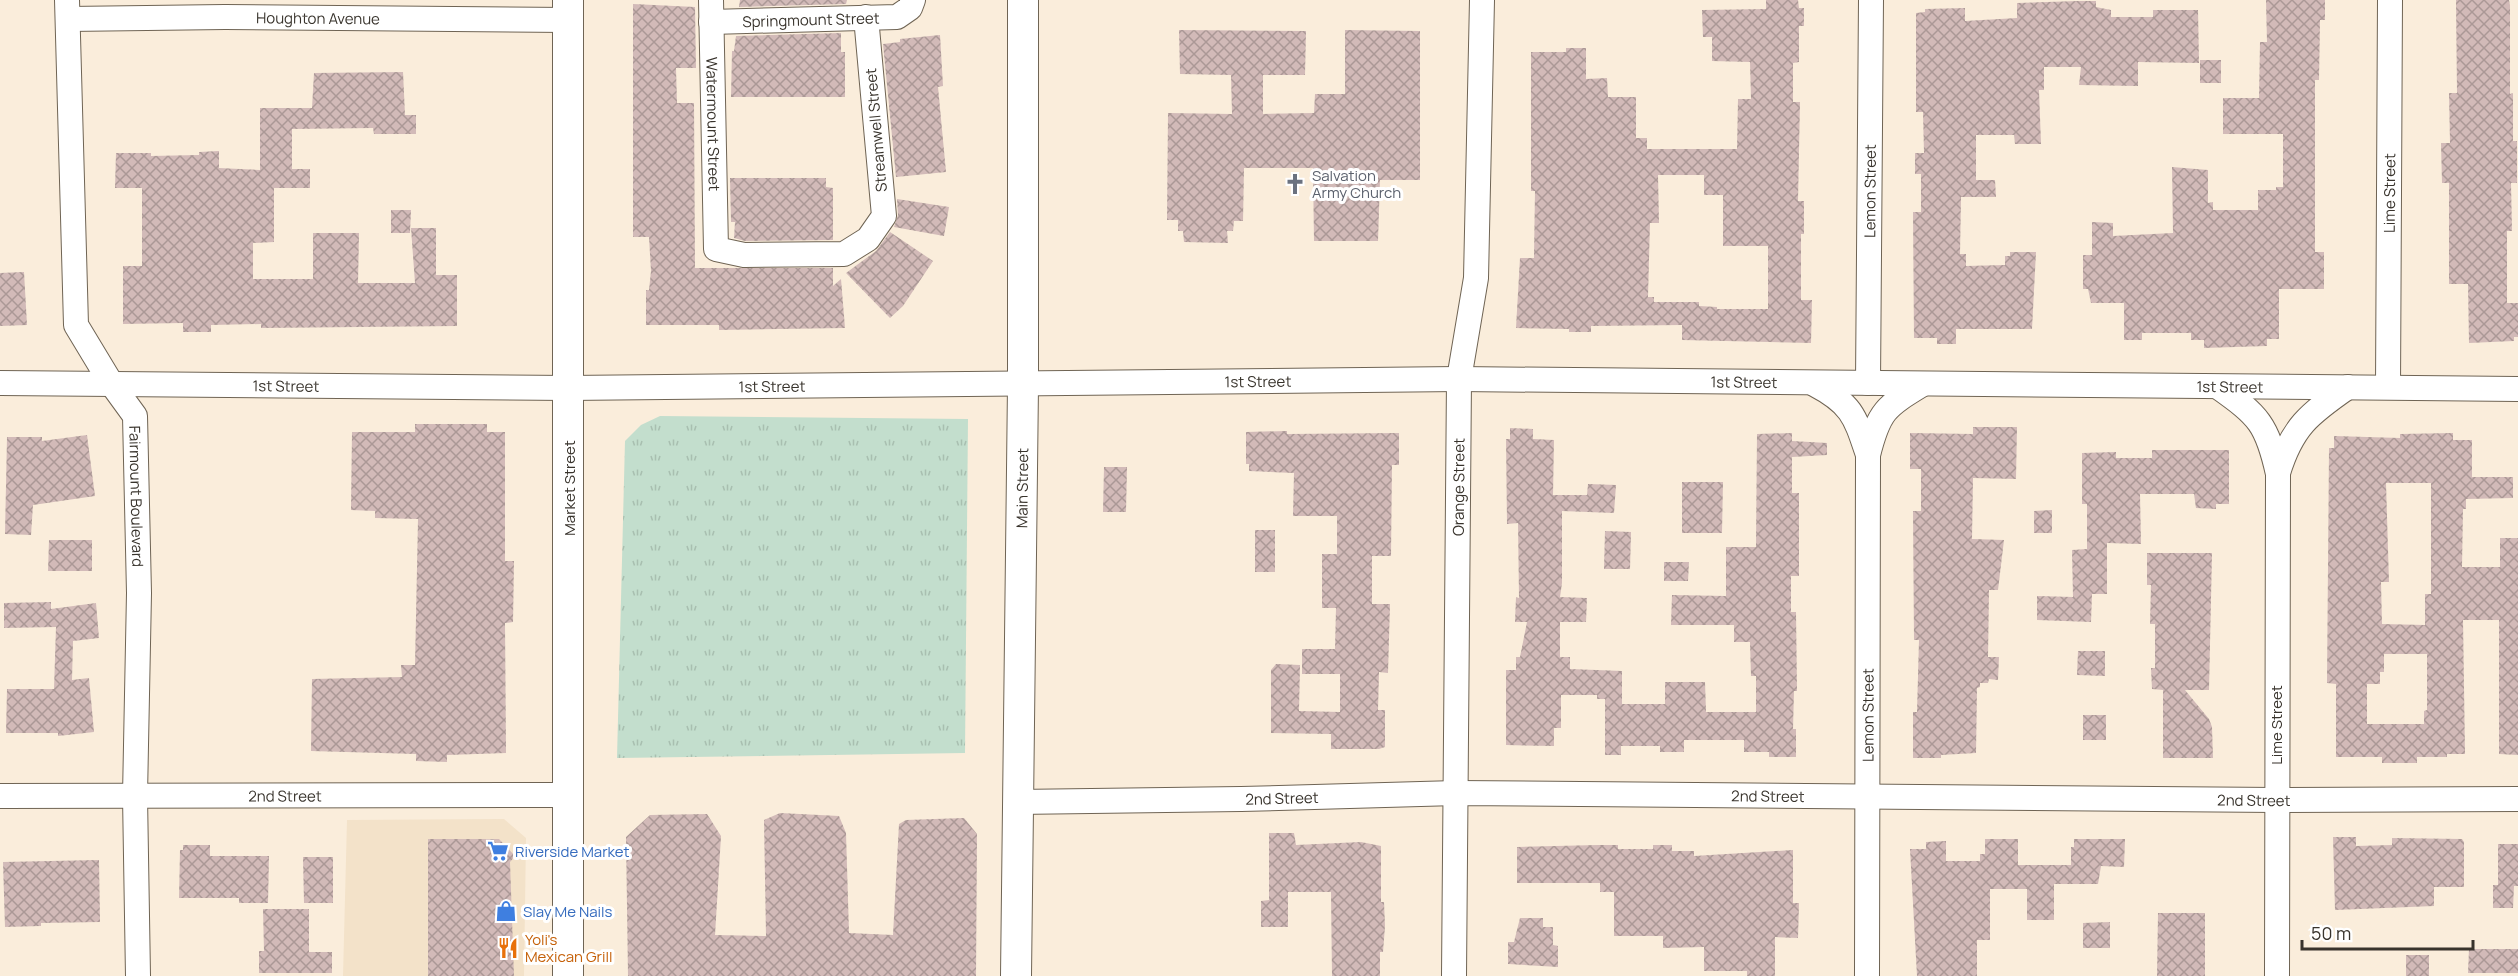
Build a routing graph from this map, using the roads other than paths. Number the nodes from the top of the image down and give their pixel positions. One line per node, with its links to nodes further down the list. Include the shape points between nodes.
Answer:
1 (197, 0): 10 (street)
2 (1023, 0): 19 (main road, Main Street)
3 (1482, 0): 13 (street, Orange Street, via 1476,278)
4 (1871, 0): 17 (street, Lemon Street)
5 (2390, 0): 22 (street, Lime Street)
6 (912, 4): 11 (street, Springmount Street, via 897,16)
7 (68, 10): 10 (street, Houghton Avenue); 15 (street, Fairmount Boulevard, via 76,325)
8 (568, 10): 10 (street, Houghton Avenue); 23 (main road, Market Street)
9 (711, 11): 11 (street, Springmount Street); 12 (street, Watermount Street, via 716,249 744,255 844,254)
10 (225, 17)
11 (866, 17): 12 (street, Streamwell Street, via 884,216)
12 (868, 239)
13 (1459, 379): 16 (street, 1st Street); 19 (street, 1st Street); 27 (street, Orange Street)
14 (0, 383): 15 (street, 1st Street)
15 (111, 383): 23 (street, 1st Street); 30 (street, Fairmount Boulevard, via 135,416 140,593)
16 (1811, 383): 17 (street, 1st Street); 25 (street, via 1839,397 1856,420)
17 (1868, 383): 18 (street, 1st Street)
18 (1923, 384): 20 (street, 1st Street); 25 (street, via 1890,405 1875,424)
19 (1023, 385): 23 (street, 1st Street); 34 (main road, Main Street)
20 (2218, 387): 21 (street, 1st Street); 26 (street, via 2252,411 2270,438)
21 (2348, 387): 22 (street, 1st Street); 26 (street, via 2315,410 2287,443)
22 (2388, 387): 24 (street, 1st Street)
23 (568, 388): 28 (main road, Market Street)
24 (2518, 389)
25 (1868, 455): 31 (street, Lemon Street)
26 (2277, 474): 33 (street, Lime Street)
27 (1456, 793): 31 (street, 2nd Street); 34 (street, 2nd Street); 38 (street, Orange Street)
28 (569, 795): 30 (street, 2nd Street); 36 (main road, Market Street)
29 (0, 796): 30 (street, 2nd Street)
30 (135, 796): 35 (street, Fairmount Boulevard)
31 (1866, 797): 33 (street, 2nd Street); 39 (street, Lemon Street)
32 (2518, 799): 33 (street, 2nd Street)
33 (2276, 801): 40 (street, Lime Street)
34 (1016, 802): 37 (main road, Main Street)
35 (138, 976)
36 (568, 976)
37 (1016, 976)
38 (1454, 976)
39 (1867, 976)
40 (2277, 976)

